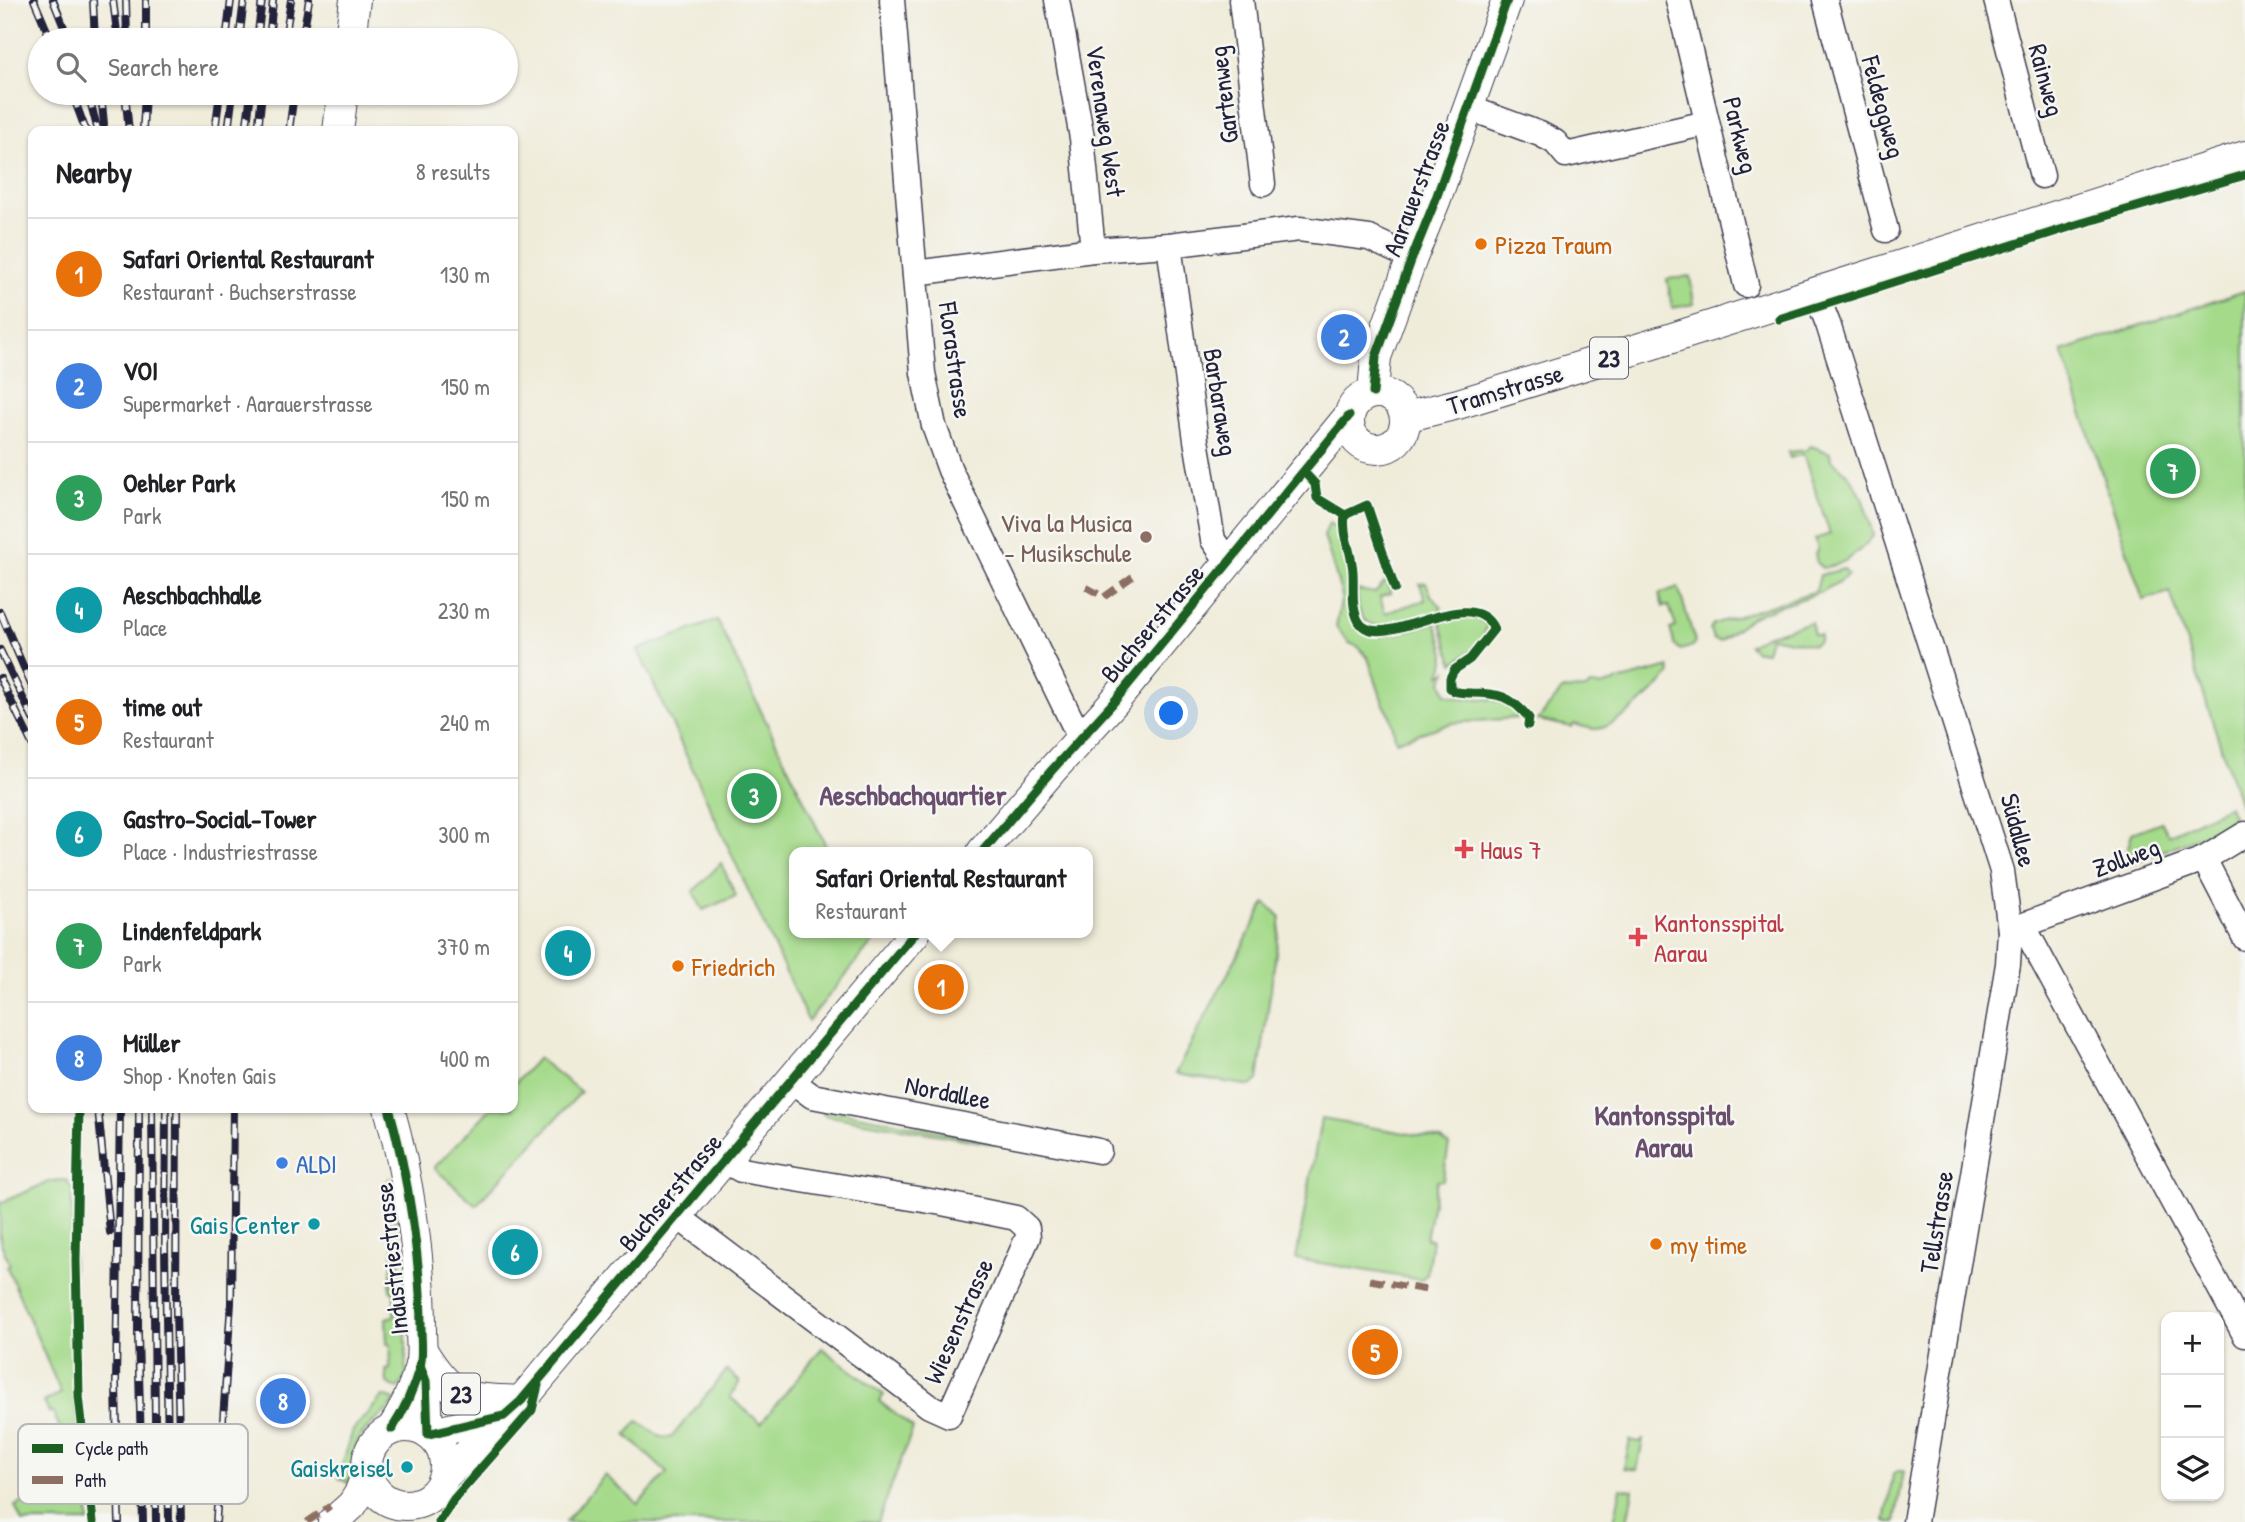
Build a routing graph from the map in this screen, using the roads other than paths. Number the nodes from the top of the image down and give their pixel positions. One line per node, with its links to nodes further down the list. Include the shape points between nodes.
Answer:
1 (355, 0): 9 (main road)
2 (892, 0): 21 (street, Florastrasse)
3 (1057, 0): 19 (street, Verenaweg West, via 1082,138)
4 (1241, 0): 16 (street, Gartenweg)
5 (1507, 0): 11 (main road, Aarauerstrasse)
6 (1678, 0): 12 (street, Parkweg)
7 (1825, 0): 17 (street, Feldeggweg)
8 (1996, 0): 15 (street, Rainweg)
9 (352, 28)
10 (341, 105): 13 (main road)
11 (1469, 108): 12 (street, Aarauerstrasse, via 1540,134 1566,155); 20 (main road, Aarauerstrasse)
12 (1707, 123): 22 (street, Parkweg)
13 (339, 126)
14 (2245, 156): 23 (main road, Tramstrasse / 23)
15 (2042, 176)
16 (1264, 184)
17 (1886, 230)
18 (1169, 244): 19 (street); 20 (street, via 1299,229 1369,238); 29 (street, Barbaraweg, via 1213,540)
19 (1093, 250): 21 (street)
20 (1412, 257): 24 (main road, Aarauerstrasse, via 1376,357)
21 (915, 273): 30 (street, Florastrasse, via 923,373 934,426 950,470)
22 (1746, 285)
23 (1811, 293): 26 (main road, Tramstrasse / 23); 34 (street, Südallee, via 1828,324 1981,800)
24 (1373, 393): 25 (main road, via 1357,401); 26 (main road, via 1398,401)
25 (1349, 416): 27 (main road, via 1351,434); 28 (main road, Buchserstrasse)
26 (1405, 418): 27 (main road, via 1403,433 1394,444 1379,450)
27 (1364, 447): 28 (main road, Buchserstrasse)
28 (1304, 472): 29 (main road, Buchserstrasse)
29 (1230, 563): 30 (main road, Buchserstrasse)
30 (1081, 740): 32 (main road, Buchserstrasse)
31 (2245, 834): 33 (street, Zollweg)
32 (986, 847)
33 (2204, 859): 34 (street, Zollweg); 36 (street)
34 (2017, 929): 42 (street, Südallee); 53 (street, Tellstrasse)
35 (911, 938): 37 (main road, Buchserstrasse / 23)
36 (2245, 938)
37 (792, 1081): 39 (street, Nordallee, via 812,1096); 40 (main road, Buchserstrasse / 23)
38 (390, 1113): 43 (main road, Industriestrasse, via 417,1264)
39 (1099, 1151)
40 (725, 1161): 41 (main road, Buchserstrasse / 23); 41 (street, Wiesenstrasse, via 741,1170 1003,1215 1016,1218 1027,1228 1028,1237 949,1415 929,1406)
41 (677, 1216): 44 (main road, Buchserstrasse / 23)
42 (2245, 1335)
43 (421, 1357): 44 (main road, 23, via 456,1391); 45 (main road, Industriestrasse); 46 (main road, Industriestrasse)
44 (512, 1409): 46 (main road, 23); 47 (main road, Buchserstrasse / 23)
45 (392, 1429): 46 (main road, via 410,1427); 48 (main road, via 374,1442)
46 (428, 1434): 49 (main road, via 443,1453 445,1466)
47 (464, 1457): 49 (main road, Buchserstrasse / 23); 49 (main road, via 436,1507)
48 (367, 1473): 50 (main road, via 373,1489); 51 (main road, via 352,1506)
49 (431, 1505): 50 (main road, via 413,1505)
50 (394, 1513): 52 (main road)
51 (333, 1522)
52 (361, 1522)
53 (1915, 1522)

